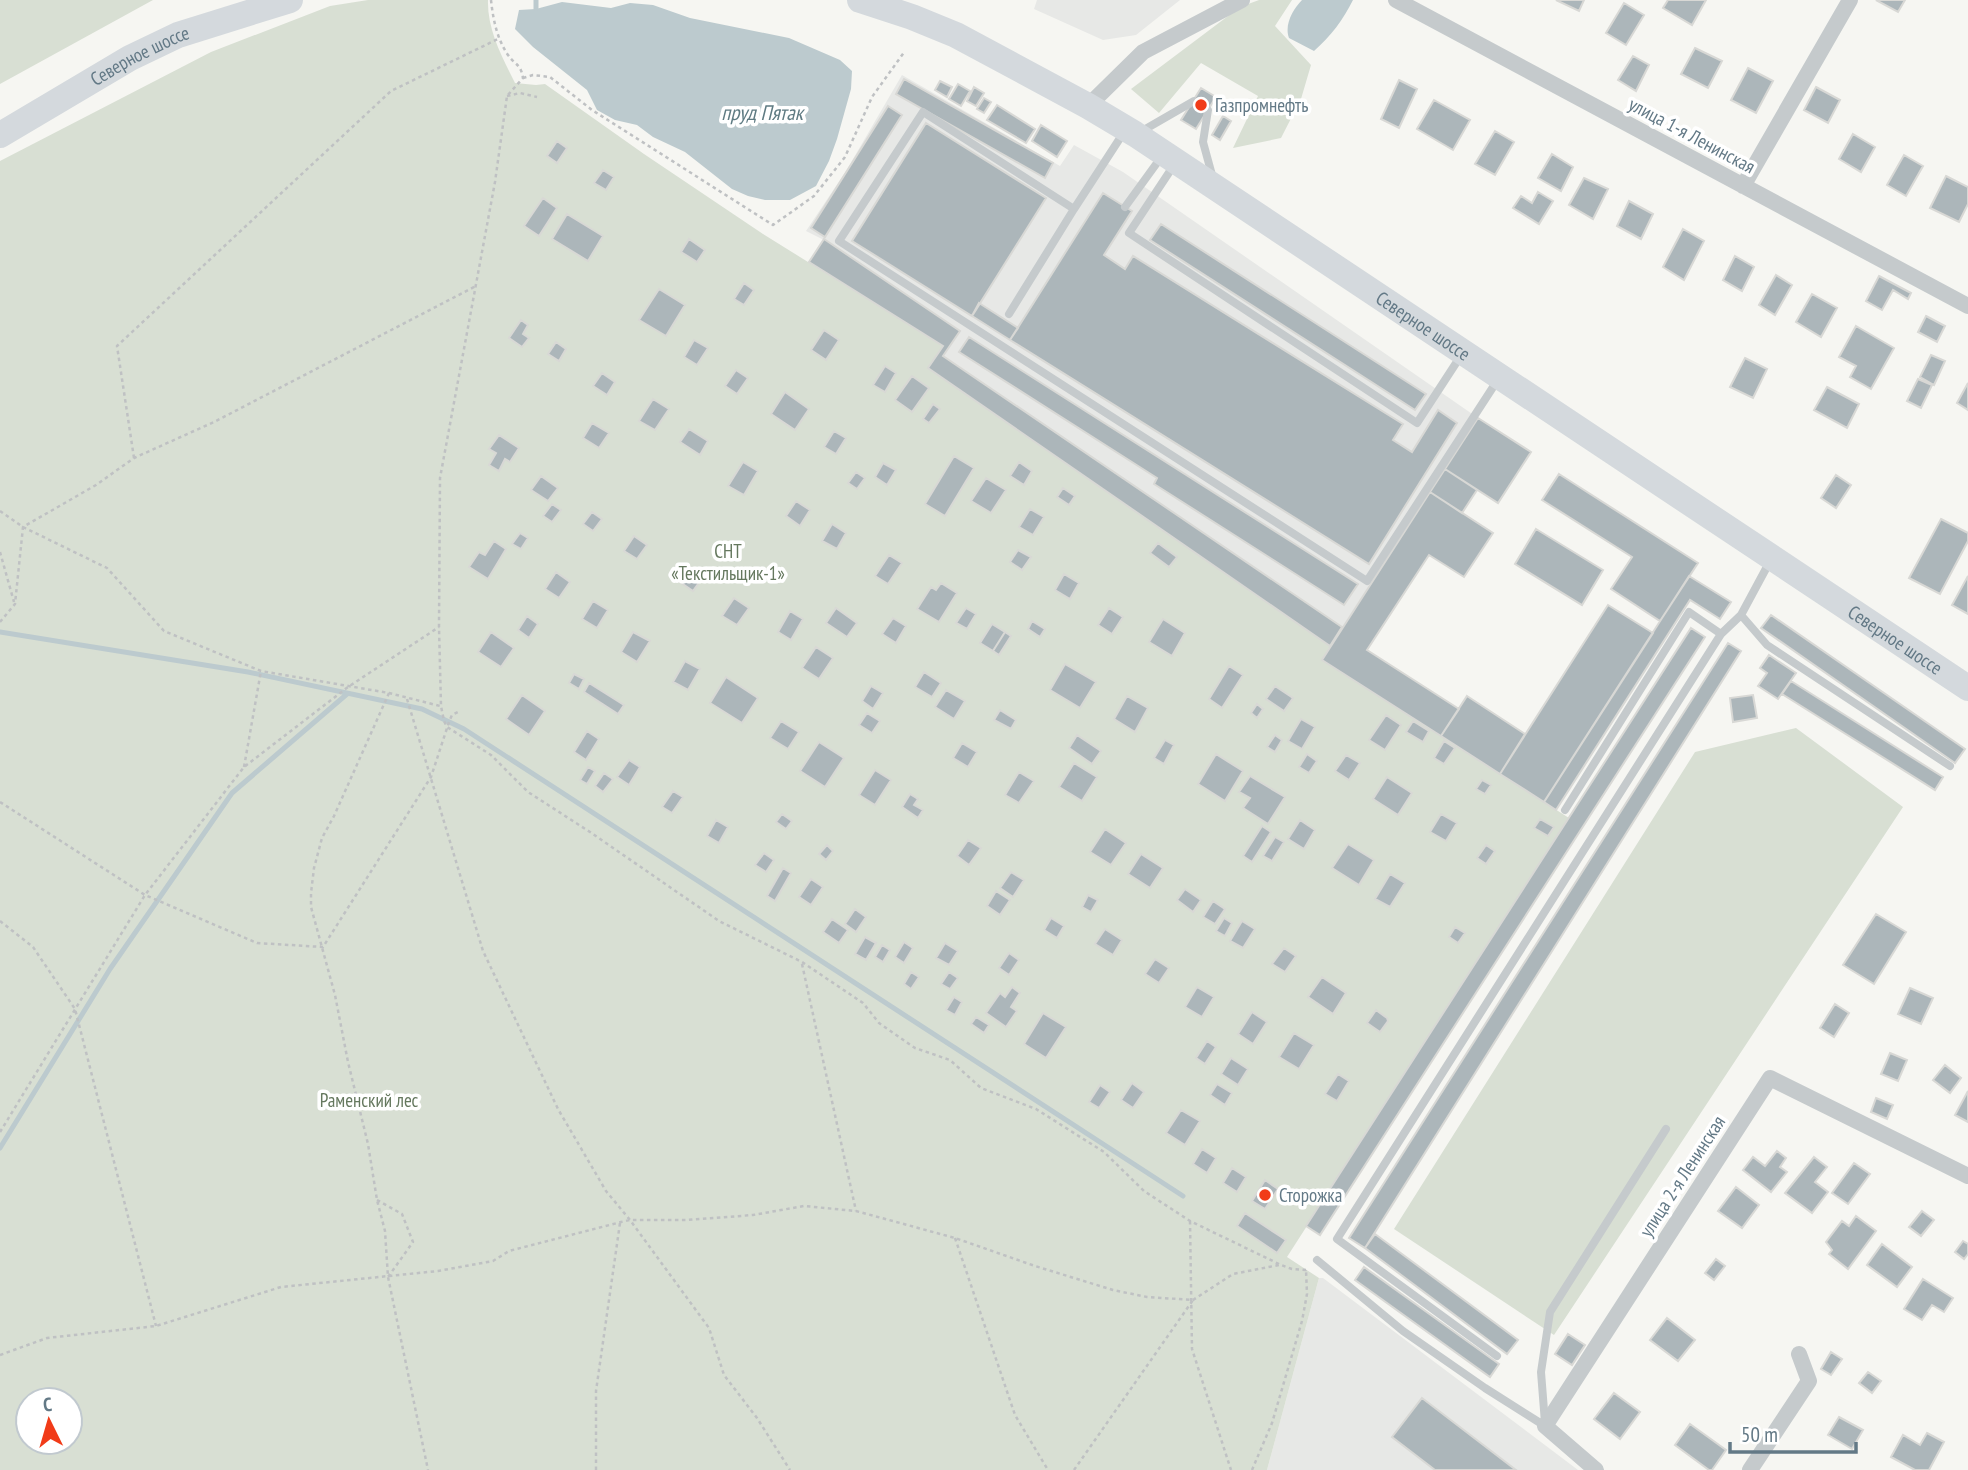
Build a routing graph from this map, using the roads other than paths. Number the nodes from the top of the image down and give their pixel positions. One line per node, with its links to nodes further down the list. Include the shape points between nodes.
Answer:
1 (290, 0): 9 (main road, Северное шоссе, via 178,35)
2 (860, 0): 7 (main road, Северное шоссе, via 956,36)
3 (1242, 0): 7 (street, via 1143,52)
4 (1396, 0): 6 (street, улица 1-я Ленинская)
5 (1850, 0): 11 (street)
6 (1413, 4): 11 (street, улица 1-я Ленинская)
7 (1088, 106): 8 (main road, Северное шоссе)
8 (1130, 132): 10 (main road, Северное шоссе); 12 (lane, via 1194,101 1208,110 1203,142); 14 (lane)
9 (0, 135)
10 (1170, 158): 12 (main road, Северное шоссе); 13 (lane); 17 (lane, via 1129,233 1417,423)
11 (1743, 186): 15 (street, улица 1-я Ленинская)
12 (1215, 188): 17 (main road, Северное шоссе)
13 (1125, 207)
14 (1074, 209): 16 (lane); 18 (lane, via 923,112 839,241 1367,581)
15 (1968, 306)
16 (1009, 314)
17 (1463, 353): 18 (main road, Северное шоссе)
18 (1499, 377): 19 (main road, Северное шоссе)
19 (1772, 558): 20 (lane); 22 (main road, Северное шоссе)
20 (1741, 615): 21 (lane); 23 (lane, via 1767,645)
21 (1720, 634): 24 (lane, via 1689,612); 29 (lane, via 1337,1239)
22 (1968, 688)
23 (1950, 766)
24 (1565, 810)
25 (1666, 1129): 30 (lane, via 1550,1312 1541,1372)
26 (1968, 1176): 30 (street, улица 2-я Ленинская, via 1770,1078)
27 (1317, 1260): 30 (lane, via 1403,1331)
28 (1799, 1354): 32 (street, via 1809,1381)
29 (1496, 1356)
30 (1545, 1426): 31 (street)
31 (1596, 1470)
32 (1750, 1470)

